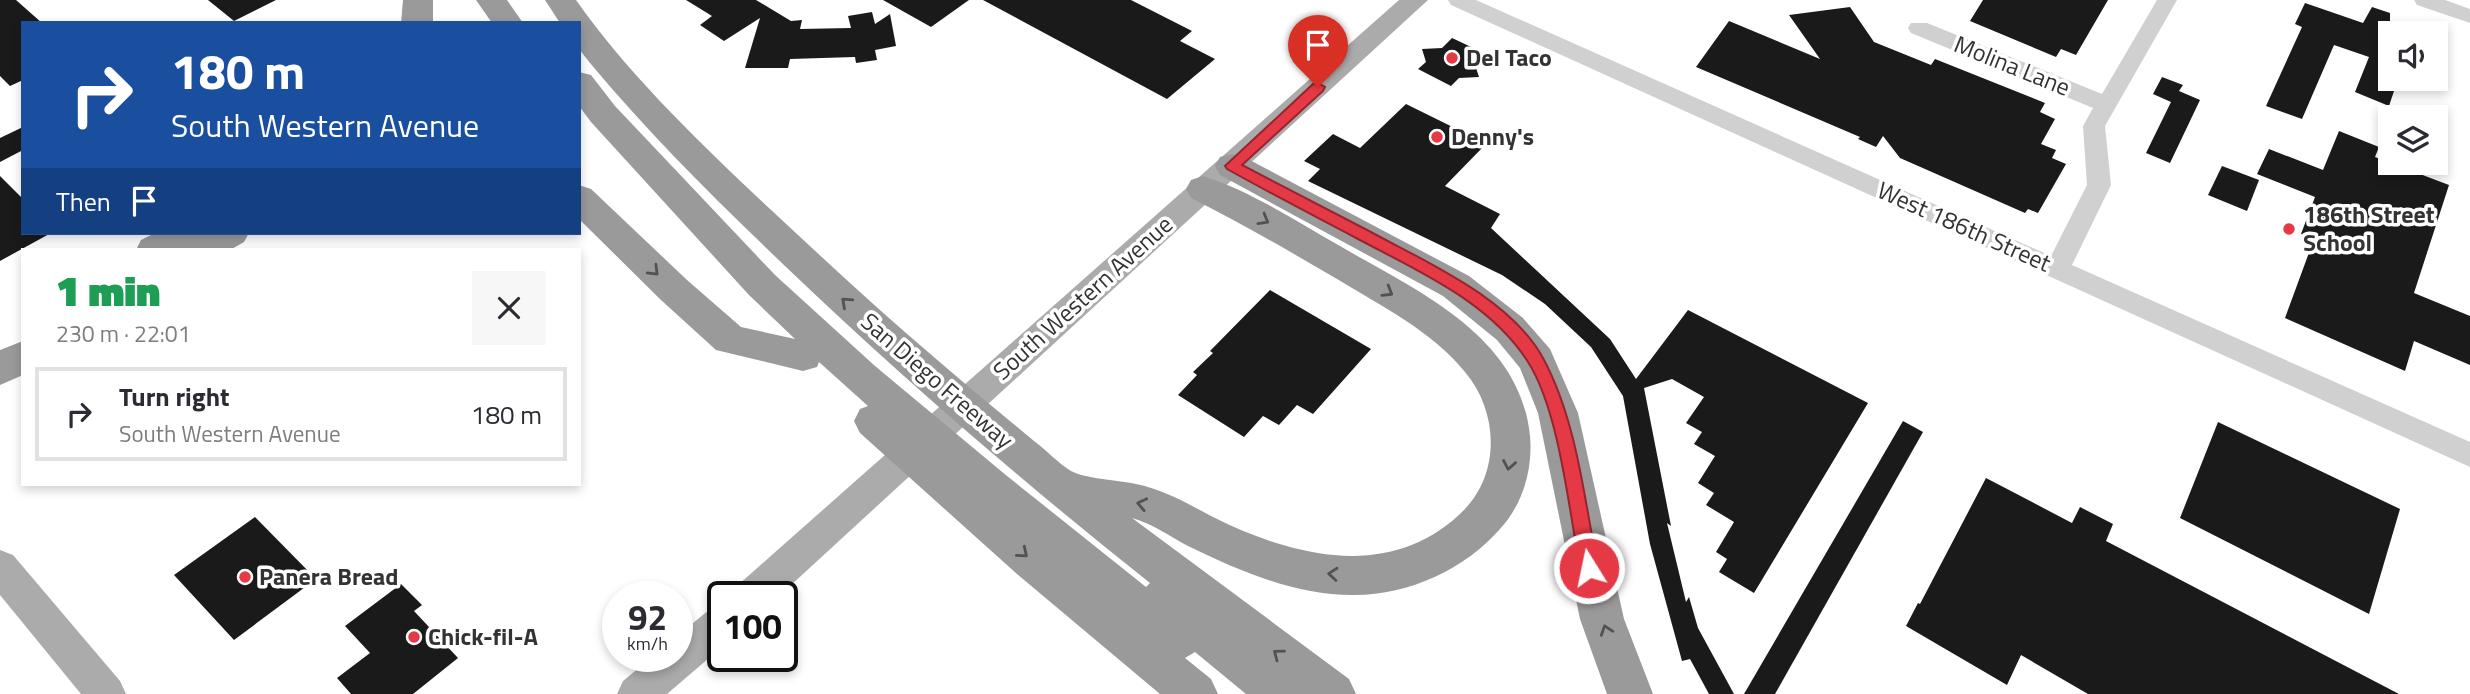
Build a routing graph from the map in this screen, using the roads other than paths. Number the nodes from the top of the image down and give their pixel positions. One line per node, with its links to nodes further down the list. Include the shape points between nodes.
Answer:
1 (418, 0): 10 (highway)
2 (491, 0): 11 (highway)
3 (518, 0): 12 (highway)
4 (560, 0): 13 (highway)
5 (1415, 0): 19 (main road, South Western Avenue)
6 (1458, 0): 25 (street, West 186th Street)
7 (2167, 0): 17 (street)
8 (2424, 0): 9 (street)
9 (2470, 16)
10 (417, 21)
11 (507, 21)
12 (533, 21)
13 (575, 21)
14 (1919, 28): 17 (street, Molina Lane)
15 (581, 34): 16 (highway)
16 (594, 75): 31 (highway, via 603,114 745,267)
17 (2106, 104): 25 (street, via 2094,126 2099,184)
18 (581, 119): 28 (highway, San Diego Freeway, via 677,228)
19 (1217, 177): 34 (highway, one-way to 34, via 1241,207 1404,302 1473,353 1490,373 1510,419 1511,464 1504,487 1478,527 1443,553 1386,572 1357,576 1298,568 1203,533 1153,506); 36 (main road, South Western Avenue); 44 (highway, one-way to 19, via 1589,568 1558,413 1536,360 1510,329 1457,286)
20 (581, 200): 28 (highway, one-way to 28, via 730,339)
21 (180, 235): 23 (highway)
22 (228, 235): 24 (highway)
23 (158, 248)
24 (205, 248)
25 (2058, 268): 32 (street, West 186th Street)
26 (21, 327): 27 (highway)
27 (0, 340)
28 (803, 356): 31 (highway, San Diego Freeway)
29 (21, 357): 30 (highway)
30 (0, 369)
31 (869, 370): 33 (highway, San Diego Freeway); 33 (highway, San Diego Freeway)
32 (2470, 455)
33 (999, 483): 34 (highway, San Diego Freeway); 40 (highway, San Diego Freeway, one-way to 40, via 1104,622); 41 (highway, via 1141,612); 42 (highway)
34 (1064, 489): 43 (highway, San Diego Freeway, one-way to 34)
35 (0, 567): 38 (main road)
36 (769, 581)
37 (707, 635): 39 (main road)
38 (106, 694)
39 (637, 694)
40 (1195, 694)
41 (1251, 694)
42 (1282, 694)
43 (1333, 694)
44 (1630, 694)

